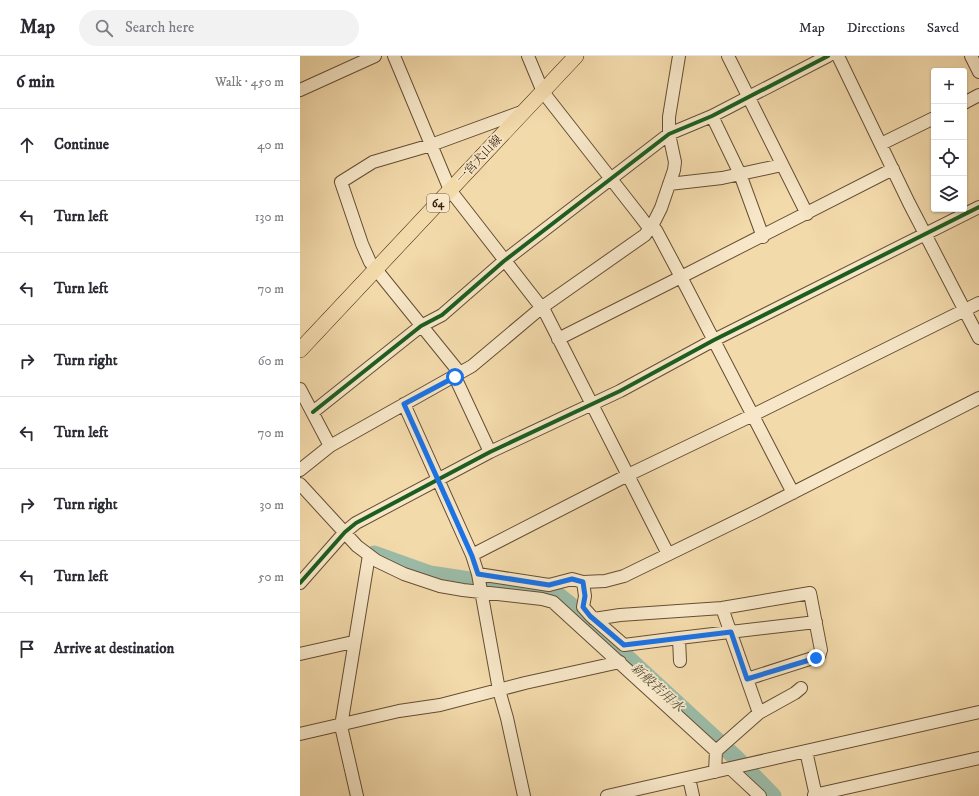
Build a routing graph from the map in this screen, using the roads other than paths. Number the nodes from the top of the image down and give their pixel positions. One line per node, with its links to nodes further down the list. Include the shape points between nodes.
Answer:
1 (375, 56): 11 (street)
2 (394, 56): 21 (street)
3 (528, 56): 12 (street)
4 (576, 56): 12 (main road, 一宮犬山線 / 64)
5 (728, 56): 14 (street)
6 (828, 56): 14 (street)
7 (838, 56): 20 (street)
8 (970, 56): 10 (street)
9 (681, 57): 19 (street, via 671,99)
10 (979, 72)
11 (300, 90)
12 (543, 92): 16 (main road, 一宮犬山線 / 64); 25 (street)
13 (979, 95): 15 (street)
14 (749, 96): 17 (street); 22 (street)
15 (967, 101)
16 (524, 111): 21 (street); 27 (main road, 一宮犬山線 / 64)
17 (712, 116): 19 (street); 24 (street)
18 (931, 119): 20 (street)
19 (669, 134): 25 (street); 26 (street, via 676,162)
20 (881, 144): 23 (street)
21 (431, 145): 27 (street); 34 (street, via 373,162 341,182 362,244)
22 (782, 165): 24 (street); 29 (street)
23 (893, 169): 29 (street); 31 (street)
24 (740, 174): 26 (street); 32 (street)
25 (610, 178): 30 (street); 33 (street)
26 (669, 184): 30 (street, via 661,208)
27 (450, 190): 33 (street); 34 (main road, 一宮犬山線 / 64)
28 (979, 207): 31 (street)
29 (807, 214): 32 (street)
30 (649, 228): 35 (street, via 656,230); 37 (street, via 645,235)
31 (926, 234): 38 (street); 42 (street)
32 (763, 237): 35 (street)
33 (504, 261): 37 (street); 39 (street, via 442,315)
34 (376, 269): 39 (street); 43 (main road, 一宮犬山線 / 64)
35 (681, 277): 41 (street); 42 (street)
36 (979, 303): 38 (street)
37 (541, 308): 41 (street); 44 (street, via 479,360)
38 (965, 310): 40 (street); 50 (street)
39 (421, 326): 44 (street); 49 (street)
40 (979, 338)
41 (558, 339): 48 (street)
42 (714, 340): 48 (street); 50 (street)
43 (300, 350)
44 (457, 374): 47 (street); 52 (street)
45 (300, 389): 49 (street)
46 (979, 398): 57 (street)
47 (404, 404): 51 (street); 55 (street)
48 (592, 405): 52 (street); 54 (street)
49 (313, 412): 51 (street)
50 (753, 415): 54 (street); 57 (street)
51 (330, 446): 53 (street)
52 (490, 452): 55 (street)
53 (300, 470)
54 (628, 474): 59 (street); 61 (street)
55 (438, 480): 58 (street, via 356,523); 61 (street)
56 (300, 484): 58 (street)
57 (793, 493): 59 (street)
58 (346, 532): 60 (street, via 357,546); 64 (street)
59 (668, 554): 63 (street, via 624,576 606,581)
60 (369, 555): 65 (street, via 404,574 440,586); 71 (street)
61 (472, 556): 62 (street)
62 (478, 576): 63 (street, via 549,585 572,579); 65 (street)
63 (583, 582): 67 (street, via 583,607)
64 (300, 583)
65 (480, 591): 74 (street, via 553,602); 77 (street)
66 (722, 608): 67 (street, via 620,614); 68 (street, via 806,592 811,595); 69 (street)
67 (594, 619): 70 (street, via 624,645)
68 (816, 622): 69 (street); 75 (street, via 821,650 819,656)
69 (731, 632): 70 (street); 75 (street)
70 (679, 638): 73 (street)
71 (353, 642): 72 (street); 80 (street)
72 (300, 654)
73 (680, 661)
74 (620, 662): 77 (street); 82 (street)
75 (747, 679): 79 (street)
76 (801, 688): 79 (street)
77 (498, 690): 80 (street); 90 (street, via 507,718)
78 (979, 712): 83 (street)
79 (758, 713): 82 (street)
80 (341, 726): 81 (street); 89 (street)
81 (300, 734)
82 (716, 751): 86 (street)
83 (806, 751): 85 (street); 88 (street)
84 (979, 758): 88 (street)
85 (738, 767): 86 (street); 93 (street)
86 (715, 772): 87 (street)
87 (689, 778): 91 (street); 92 (street)
88 (815, 795)
89 (357, 796)
90 (524, 796)
91 (607, 796)
92 (693, 796)
93 (760, 796)

